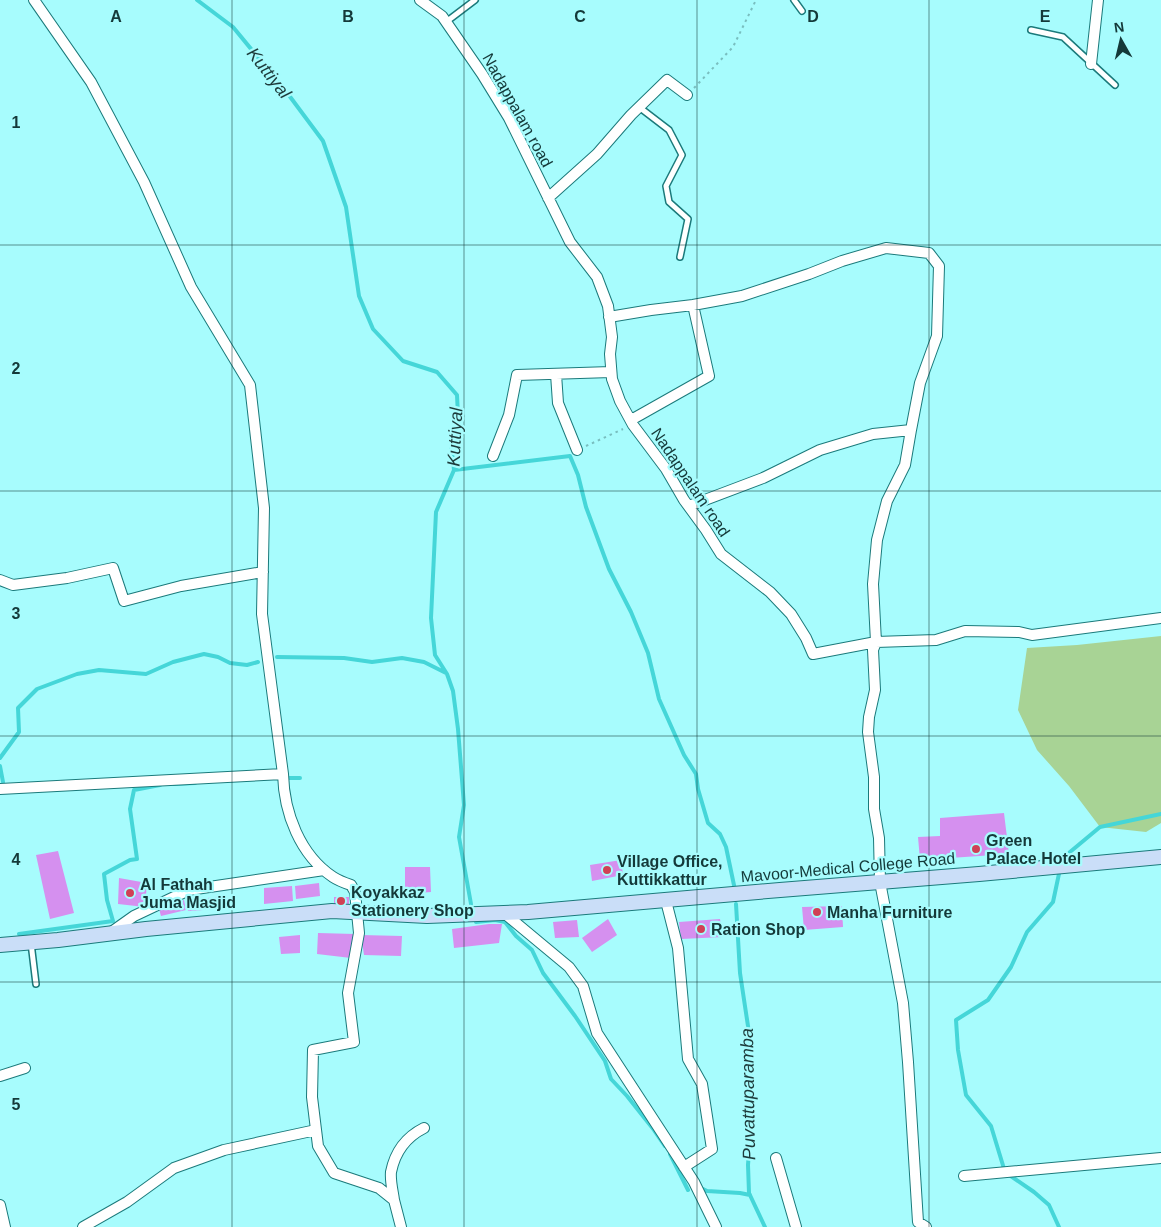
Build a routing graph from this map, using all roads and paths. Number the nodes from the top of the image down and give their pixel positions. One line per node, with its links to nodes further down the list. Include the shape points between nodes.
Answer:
1 (34, 0): 25 (street, via 91,82 144,182 191,287 250,385 264,508)
2 (420, 0): 8 (street, Nadappalam road)
3 (475, 0): 8 (lane)
4 (756, 0): 12 (path, via 734,47)
5 (794, 0): 7 (lane)
6 (1098, 0): 10 (street)
7 (802, 11)
8 (446, 22): 14 (street, Nadappalam road, via 509,118)
9 (1031, 30): 10 (lane, via 1063,37)
10 (1091, 64): 11 (lane)
11 (1115, 85)
12 (687, 95): 13 (street, via 667,80)
13 (639, 107): 14 (street, via 596,154); 15 (lane, via 669,130 682,155 666,186 670,202 688,219)
14 (548, 198): 17 (street, Nadappalam road, via 570,242 597,277)
15 (680, 257)
16 (693, 305): 17 (street); 20 (street, via 709,376); 21 (street, via 742,296 886,248 929,254 940,266 937,336 920,384)
17 (609, 317): 18 (street, Nadappalam road)
18 (611, 372): 19 (street); 20 (street, Nadappalam road, via 620,401)
19 (556, 374): 22 (street, via 558,404); 23 (street, via 517,375 509,415)
20 (632, 422): 22 (path); 24 (street, Nadappalam road)
21 (911, 430): 24 (street, via 873,434 820,450 763,478); 28 (street, via 905,465 887,501 877,540 873,584)
22 (577, 450)
23 (492, 456)
24 (689, 506): 28 (street, Nadappalam road, via 721,554 770,592 791,614 813,654)
25 (262, 572): 26 (street, via 180,586 124,601 113,568 13,585); 29 (street, via 262,614)
26 (0, 580)
27 (1161, 618): 28 (street, Nadappalam road, via 1032,635 965,630 936,640)
28 (876, 642): 33 (street, via 873,650 875,690 868,732 879,838)
29 (283, 774): 30 (street); 32 (street, via 288,814 311,858)
30 (0, 790)
31 (1161, 857): 33 (main road, Mavoor-Medical College Road)
32 (324, 870): 35 (street, via 335,879 351,885); 37 (street, via 189,890 134,916)
33 (880, 882): 34 (main road, Mavoor-Medical College Road); 56 (street, via 903,1003 918,1222)
34 (666, 901): 36 (main road, Mavoor-Medical College Road); 47 (street, via 678,948 688,1059 702,1084 712,1149)
35 (357, 912): 36 (main road, Mavoor-Medical College Road, via 427,916); 37 (main road, Mavoor-Medical College Road, via 332,911); 44 (street, via 359,933 348,994 354,1042 313,1050 312,1097)
36 (504, 913): 47 (street, via 569,967 583,986 597,1033)
37 (109, 933): 38 (main road, Mavoor-Medical College Road)
38 (31, 942): 39 (main road, Mavoor-Medical College Road); 40 (lane)
39 (0, 945)
40 (36, 984)
41 (25, 1068): 42 (street)
42 (0, 1076)
43 (424, 1128): 49 (street, via 399,1148 391,1173)
44 (316, 1130): 49 (street, via 318,1146 334,1173 379,1188); 52 (street, via 224,1150 174,1168 127,1202)
45 (776, 1158): 55 (street)
46 (1161, 1158): 48 (street)
47 (684, 1167): 54 (street)
48 (964, 1176)
49 (394, 1200): 53 (street)
50 (0, 1205): 51 (street)
51 (5, 1227)
52 (83, 1227)
53 (400, 1227)
54 (716, 1227)
55 (796, 1227)
56 (926, 1227)

